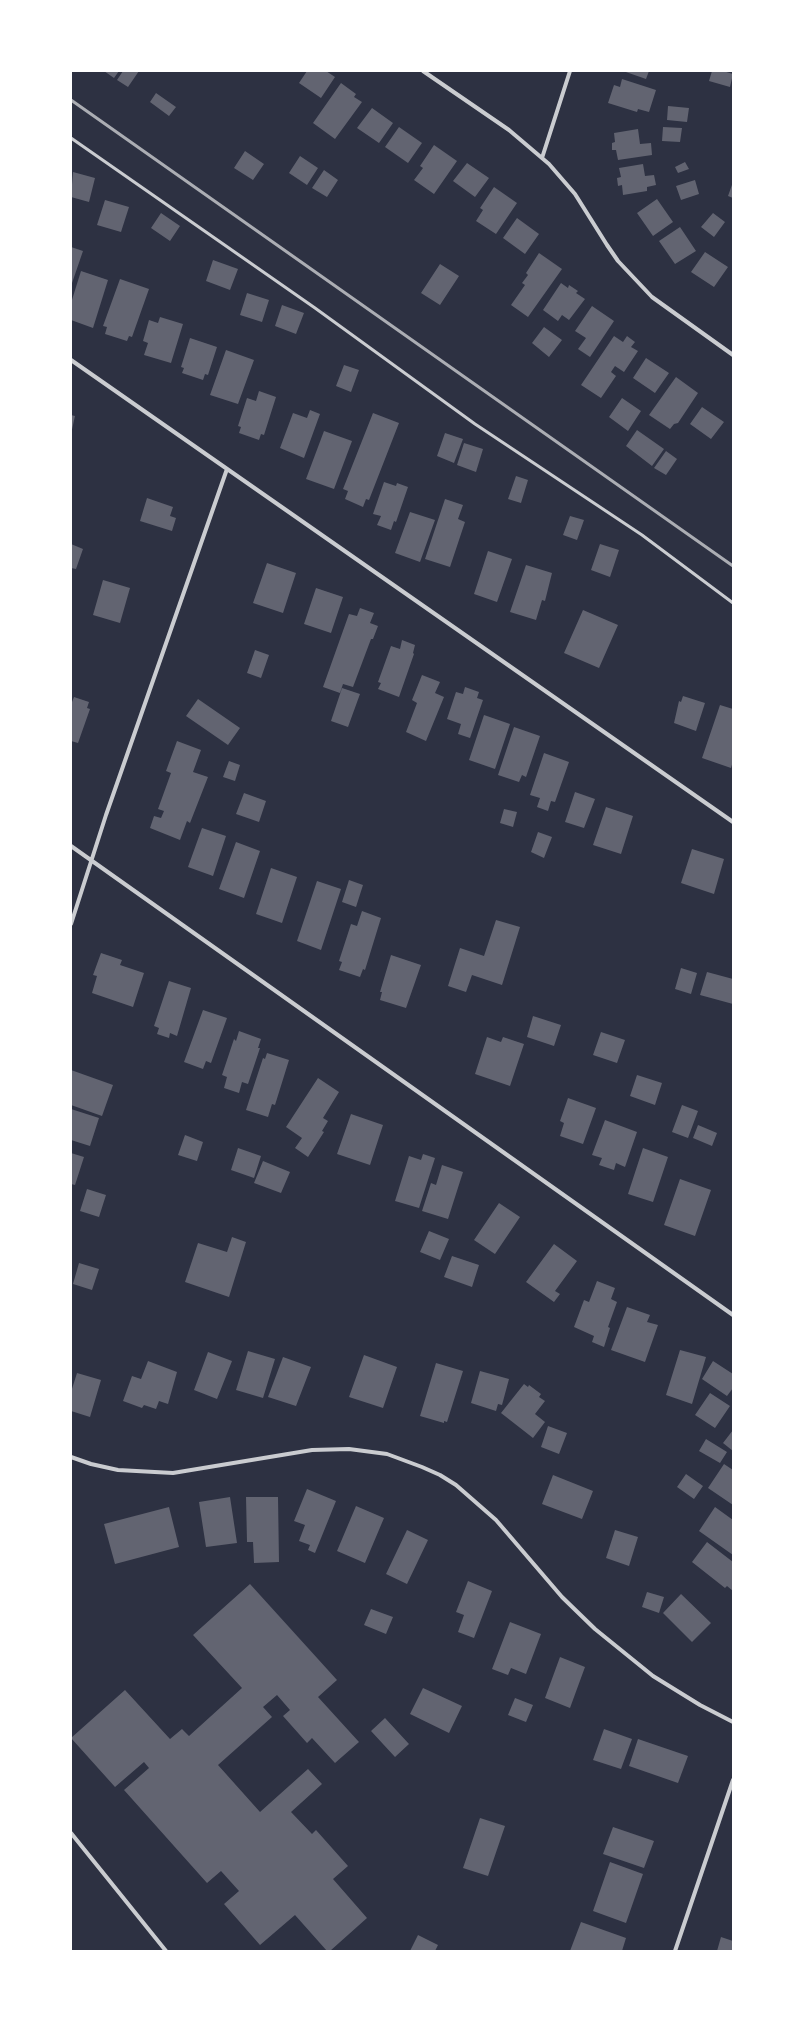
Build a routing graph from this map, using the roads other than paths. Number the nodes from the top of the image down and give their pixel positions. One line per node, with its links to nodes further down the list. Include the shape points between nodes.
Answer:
1 (423, 71): 4 (street, via 509,130)
2 (570, 71): 4 (street)
3 (71, 138): 8 (lane, via 475,424 642,535)
4 (542, 158): 5 (street, via 575,194 618,261 652,297)
5 (733, 355)
6 (71, 360): 7 (street)
7 (227, 469): 9 (street); 11 (street)
8 (733, 603)
9 (733, 822)
10 (71, 846): 11 (street)
11 (92, 860): 12 (street); 13 (street)
12 (71, 924)
13 (733, 1315)
14 (71, 1457): 15 (street, via 113,1470 173,1473 312,1450 349,1449 387,1454 440,1474 496,1520 562,1597 595,1629 668,1686)
15 (733, 1722)
16 (733, 1780): 19 (street)
17 (71, 1832): 18 (street)
18 (166, 1951)
19 (675, 1951)

